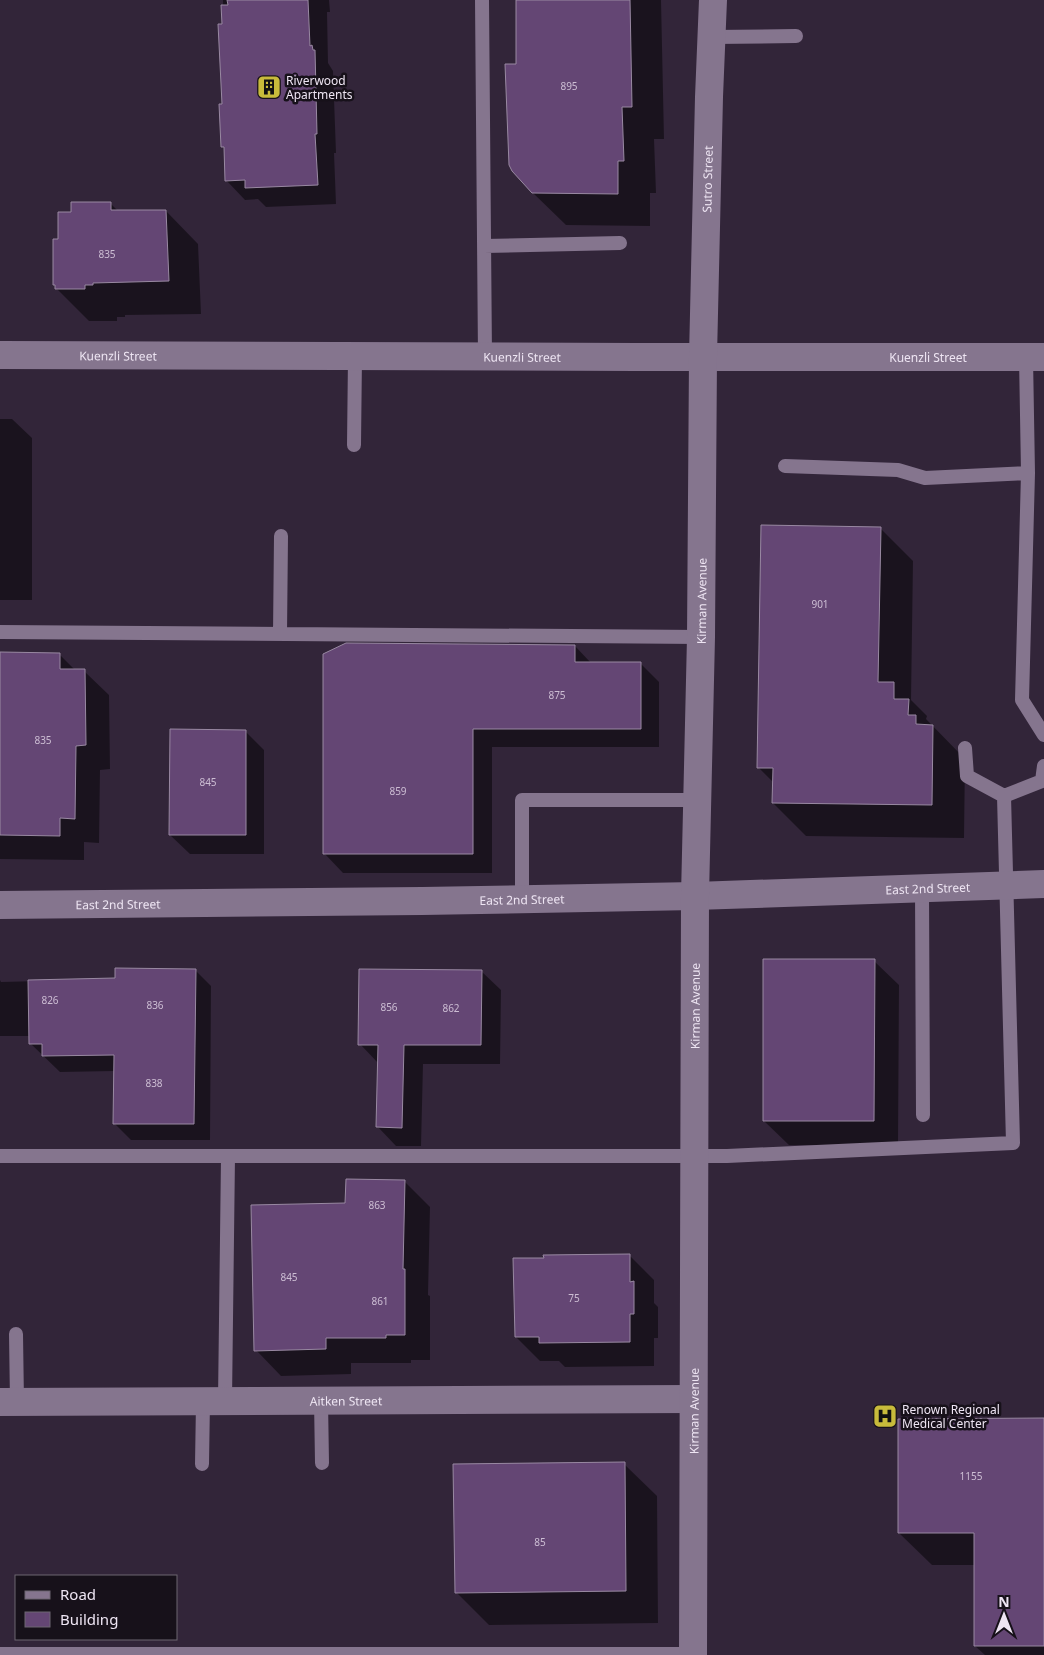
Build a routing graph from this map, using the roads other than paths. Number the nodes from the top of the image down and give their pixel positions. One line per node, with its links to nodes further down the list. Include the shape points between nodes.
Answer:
1 (482, 0): 6 (lane)
2 (714, 0): 4 (main road, Sutro Street)
3 (796, 36): 4 (lane)
4 (712, 37): 11 (main road, Sutro Street)
5 (620, 243): 6 (lane)
6 (484, 246): 9 (lane)
7 (0, 355): 8 (main road, Kuenzli Street)
8 (354, 356): 9 (main road, Kuenzli Street); 12 (lane)
9 (485, 356): 11 (main road, Kuenzli Street)
10 (1035, 356): 11 (main road, Kuenzli Street); 14 (lane)
11 (703, 357): 18 (main road, Kirman Avenue)
12 (354, 445)
13 (785, 466): 14 (lane, via 898,470 925,478)
14 (1028, 472): 19 (lane, via 1022,700)
15 (281, 536): 17 (lane)
16 (0, 632): 17 (lane)
17 (280, 634): 18 (lane)
18 (701, 637): 23 (main road, Kirman Avenue)
19 (1044, 735)
20 (965, 748): 22 (lane, via 967,776)
21 (1044, 766): 22 (lane, via 1042,781)
22 (1004, 796): 25 (lane)
23 (697, 800): 27 (main road, Kirman Avenue); 28 (lane, via 522,800)
24 (1044, 884): 25 (main road, East 2nd Street)
25 (1008, 885): 26 (main road, East 2nd Street); 33 (lane, via 1013,1143)
26 (922, 888): 27 (main road, East 2nd Street); 30 (lane)
27 (695, 896): 28 (main road, East 2nd Street); 33 (main road, Kirman Avenue)
28 (522, 899): 29 (main road, East 2nd Street)
29 (0, 905)
30 (923, 1115)
31 (0, 1156): 32 (lane)
32 (228, 1156): 33 (lane); 37 (lane)
33 (693, 1156): 35 (main road, Kirman Avenue)
34 (16, 1334): 38 (lane)
35 (693, 1399): 36 (main road, Aitken Street); 46 (main road, Kirman Avenue)
36 (321, 1400): 37 (main road, Aitken Street); 39 (lane)
37 (214, 1401): 38 (main road, Aitken Street); 40 (lane)
38 (8, 1402)
39 (322, 1463)
40 (202, 1464)
41 (0, 1654): 42 (lane)
42 (66, 1654): 43 (lane)
43 (158, 1654): 44 (lane)
44 (206, 1654): 45 (lane)
45 (360, 1654): 46 (lane)
46 (693, 1654)

